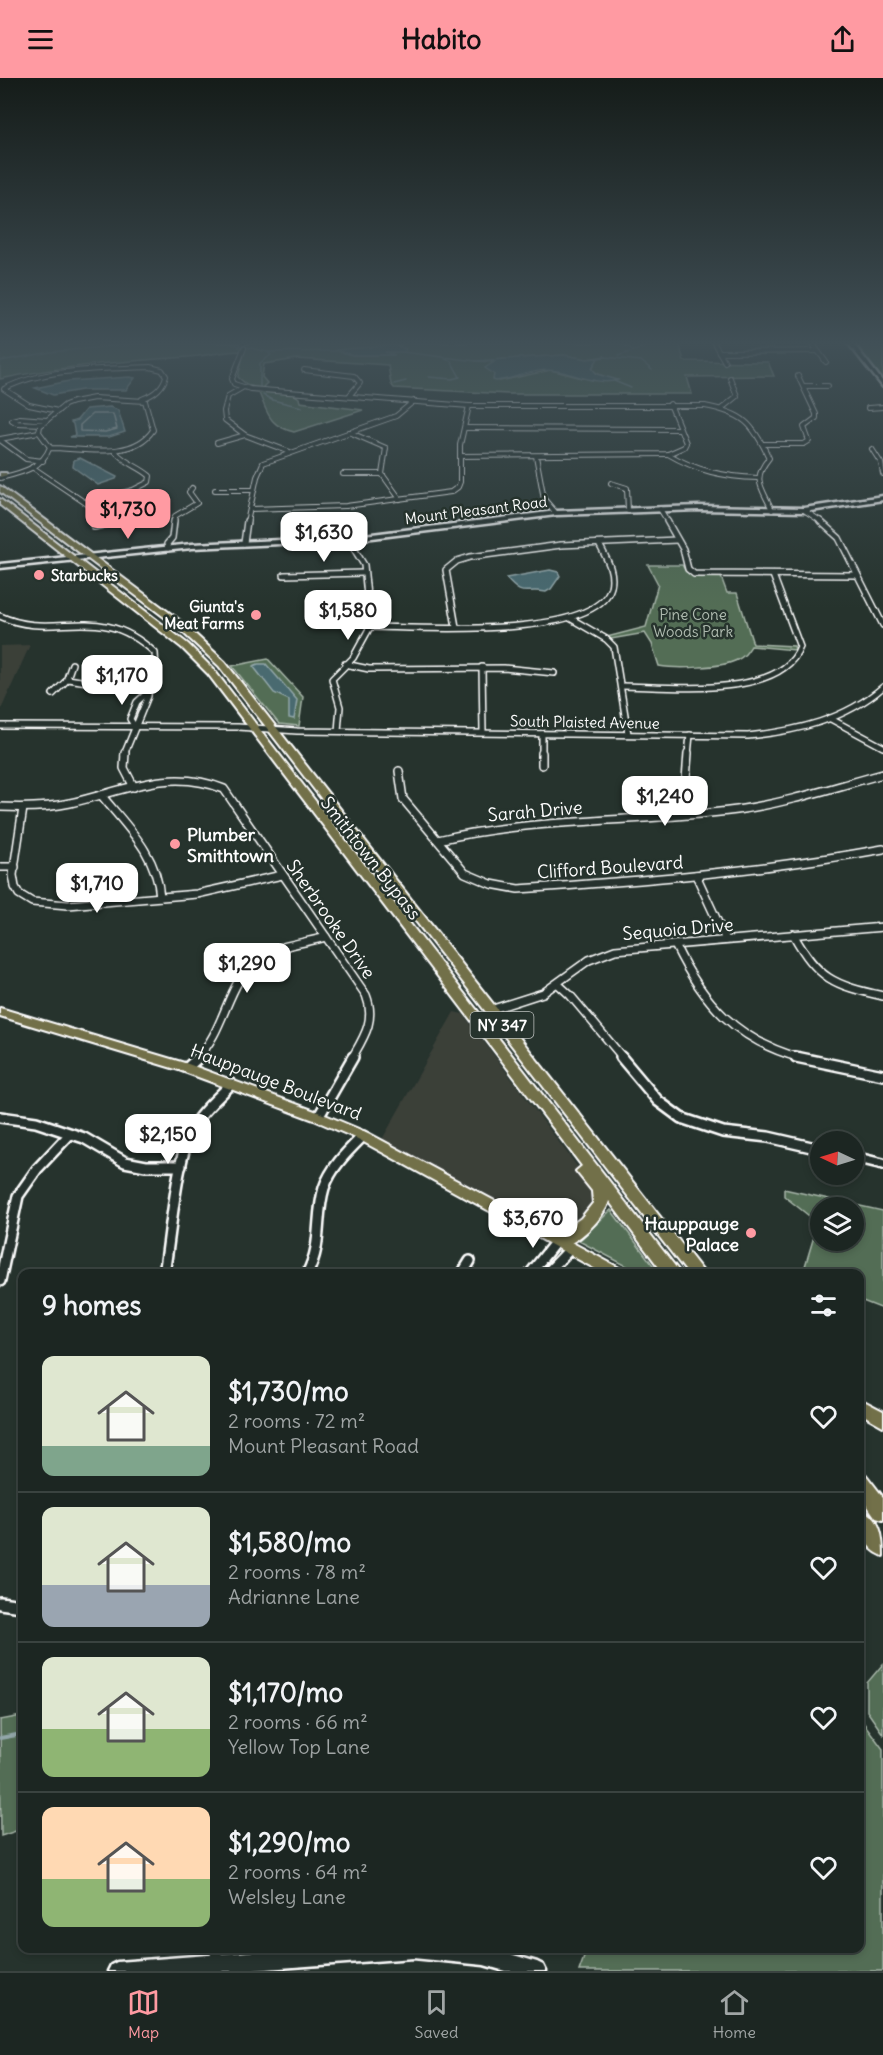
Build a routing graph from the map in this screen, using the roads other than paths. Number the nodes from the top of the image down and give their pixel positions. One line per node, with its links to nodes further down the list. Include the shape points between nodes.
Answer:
1 (152, 431): 15 (street, via 136,446)
2 (239, 431): 9 (street)
3 (464, 431): 18 (street)
4 (681, 431): 17 (street, via 684,447)
5 (755, 431): 12 (street)
6 (804, 431): 12 (street, via 809,441 804,444)
7 (39, 432): 10 (street); 13 (street)
8 (349, 432): 16 (street); 23 (street, via 386,448)
9 (245, 435): 11 (street); 16 (street)
10 (0, 440): 20 (street, via 26,459)
11 (218, 443)
12 (763, 444): 26 (street, via 769,458)
13 (50, 448): 15 (street); 20 (street)
14 (872, 449): 24 (street)
15 (115, 451): 35 (street, via 147,472 151,479 140,488)
16 (290, 452): 31 (street, via 260,466)
17 (668, 454): 19 (street); 26 (street, via 707,474)
18 (460, 456): 19 (street); 32 (street, via 458,487 451,492)
19 (536, 456): 41 (street, via 544,499)
20 (44, 461): 21 (street)
21 (32, 466): 25 (street); 35 (street)
22 (343, 474): 23 (street)
23 (382, 474): 32 (street)
24 (883, 474)
25 (1, 476)
26 (758, 477): 38 (street)
27 (611, 483): 40 (street, via 627,488)
28 (0, 488): 50 (highway, Smithtown Bypass / NY 347)
29 (192, 488): 49 (street, via 189,492 197,503 175,516)
30 (215, 490): 31 (street)
31 (254, 490): 36 (street)
32 (400, 499): 36 (street, via 329,507)
33 (882, 500): 39 (street, Mount Pleasant Road)
34 (0, 501): 51 (highway, Smithtown Bypass / NY 347)
35 (85, 502): 43 (street)
36 (250, 509): 47 (street)
37 (660, 509): 38 (street, Mount Pleasant Road); 40 (street, Mount Pleasant Road); 46 (street)
38 (772, 510): 39 (street, Mount Pleasant Road)
39 (804, 510): 56 (street, via 838,538)
40 (628, 511): 41 (street, Mount Pleasant Road)
41 (556, 513): 45 (street, Mount Pleasant Road)
42 (132, 518): 43 (street)
43 (114, 522): 44 (street)
44 (94, 527)
45 (348, 540): 47 (street, Mount Pleasant Road); 53 (street, via 364,565)
46 (677, 540): 48 (street); 55 (street, via 688,569 694,574)
47 (244, 543): 49 (street, Mount Pleasant Road)
48 (599, 544): 58 (street, via 612,573 612,584 598,603); 61 (street, via 561,545 456,561 446,570)
49 (168, 548): 50 (street, Mount Pleasant Road)
50 (90, 556): 51 (street, Mount Pleasant Road); 77 (highway, Smithtown Bypass / NY 347, via 207,648)
51 (73, 557): 52 (street, Mount Pleasant Road); 76 (highway, Smithtown Bypass / NY 347, via 194,654)
52 (0, 566)
53 (364, 573): 54 (street); 60 (street)
54 (284, 575)
55 (773, 575): 56 (street); 67 (street, via 800,647 798,658 789,667 736,686)
56 (858, 575): 59 (street)
57 (0, 616): 69 (street, via 23,623 93,624 129,630 155,652 156,669)
58 (570, 618): 61 (street, via 530,627); 67 (street, via 614,647)
59 (883, 625)
60 (369, 627): 61 (street); 63 (street, via 354,657)
61 (456, 627)
62 (72, 664): 66 (street)
63 (345, 664): 64 (street, via 369,669); 78 (street, via 332,679 340,707)
64 (482, 667): 65 (street); 79 (street)
65 (554, 673)
66 (68, 679): 69 (street); 70 (street)
67 (621, 686): 81 (street)
68 (883, 687): 73 (street, South Plaisted Avenue, via 856,706)
69 (148, 690): 71 (street); 72 (street)
70 (53, 694)
71 (133, 712): 72 (street); 75 (street, via 130,719)
72 (142, 712): 75 (street)
73 (829, 718): 82 (street, South Plaisted Avenue, via 770,734); 83 (street)
74 (0, 726): 75 (street, South Plaisted Avenue)
75 (135, 727): 76 (street, South Plaisted Avenue); 87 (street, via 123,758)
76 (256, 728): 77 (street, South Plaisted Avenue); 114 (highway, Smithtown Bypass / NY 347)
77 (275, 730): 78 (street, South Plaisted Avenue); 106 (highway, Smithtown Bypass / NY 347)
78 (338, 731): 79 (street, South Plaisted Avenue)
79 (483, 732): 80 (street, South Plaisted Avenue)
80 (542, 734): 81 (street, South Plaisted Avenue); 84 (street)
81 (628, 734): 82 (street, South Plaisted Avenue)
82 (690, 735): 91 (street, via 685,793)
83 (883, 747)
84 (542, 765)
85 (399, 771): 92 (street, Clifford Boulevard, via 403,800)
86 (883, 774): 91 (street, Sarah Drive, via 785,801)
87 (134, 787): 88 (street, Sherbrooke Drive); 96 (street, Sherbrooke Drive, via 180,778 206,781 224,789)
88 (102, 796): 90 (street, Sherbrooke Drive); 98 (street, via 136,833 157,869)
89 (0, 807): 90 (street, Sherbrooke Drive)
90 (23, 808): 95 (street)
91 (692, 813): 92 (street, Sarah Drive, via 481,830)
92 (438, 840): 97 (street, Clifford Boulevard, via 465,873 496,886 529,888)
93 (883, 849): 97 (street, Clifford Boulevard, via 787,866)
94 (0, 867): 95 (street)
95 (15, 867): 98 (street, via 15,890 21,898 39,904)
96 (282, 875): 98 (street, via 225,889); 101 (street, Sherbrooke Drive)
97 (696, 875): 102 (street)
98 (160, 897)
99 (883, 927): 100 (street, Sequoia Drive)
100 (793, 934): 102 (street, Sequoia Drive); 105 (street, via 818,974 848,989)
101 (326, 937): 108 (street, via 276,951 249,967 215,1036); 111 (street, Sherbrooke Drive, via 366,995 371,1017 369,1028)
102 (726, 940): 103 (street, Sequoia Drive)
103 (675, 945): 104 (street, Sequoia Drive, via 603,953); 109 (street, via 696,985 743,1034 792,1055)
104 (558, 984): 106 (street, Sequoia Drive); 116 (street, via 658,1101 681,1118 723,1132)
105 (883, 996)
106 (490, 1010): 129 (highway, Smithtown Bypass / NY 347)
107 (1, 1014): 108 (main road, Hauppauge Boulevard)
108 (188, 1067): 110 (main road, Hauppauge Boulevard)
109 (883, 1075)
110 (231, 1084): 111 (main road, Hauppauge Boulevard); 119 (street, via 195,1123)
111 (320, 1116): 115 (main road, Hauppauge Boulevard)
112 (0, 1117): 113 (street, via 36,1122)
113 (70, 1134): 119 (street, via 125,1162); 130 (street, via 37,1169 18,1197)
114 (568, 1135): 120 (highway, via 567,1143 601,1195 600,1205 591,1217); 128 (highway, Smithtown Bypass / NY 347)
115 (363, 1136): 120 (main road, Hauppauge Boulevard); 123 (street, via 333,1169 324,1187 320,1243)
116 (810, 1147)
117 (864, 1159): 118 (street)
118 (883, 1164)
119 (182, 1166): 122 (street)
120 (562, 1243): 125 (street); 126 (street); 127 (main road, Hauppauge Boulevard)
121 (470, 1261): 124 (street)
122 (165, 1269)
123 (309, 1269)
124 (465, 1269)
125 (535, 1269)
126 (549, 1269)
127 (609, 1269)
128 (669, 1269)
129 (693, 1269)
130 (0, 1281)
131 (864, 1408): 132 (main road)
132 (883, 1419)
133 (864, 1486): 134 (highway)
134 (883, 1512)
135 (864, 1522): 136 (highway)
136 (883, 1547)
137 (0, 1603): 138 (street)
138 (18, 1605)
139 (348, 1953): 141 (street)
140 (487, 1953): 143 (street)
141 (217, 1961): 142 (street)
142 (117, 1971)
143 (537, 1971)

